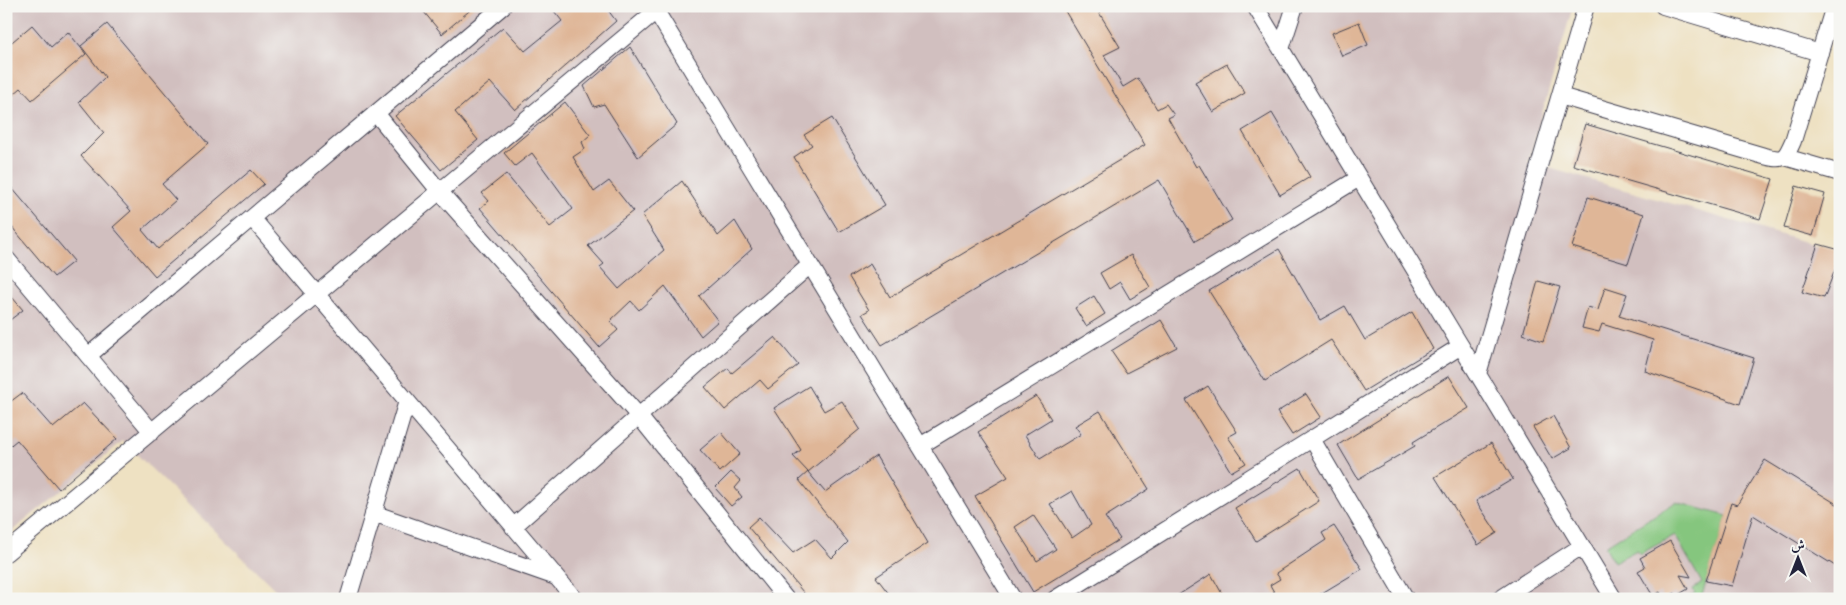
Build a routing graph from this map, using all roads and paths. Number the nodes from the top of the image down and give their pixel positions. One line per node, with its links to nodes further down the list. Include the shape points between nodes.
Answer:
1 (503, 6): 11 (street)
2 (1255, 6): 8 (street)
3 (1295, 6): 8 (street)
4 (1586, 6): 10 (street)
5 (1663, 6): 9 (street)
6 (1834, 6): 9 (street)
7 (655, 9): 15 (street); 18 (street)
8 (1281, 49): 14 (street)
9 (1820, 53): 12 (street)
10 (1560, 96): 12 (street, via 1764,156); 22 (street)
11 (376, 113): 15 (street); 16 (street)
12 (1785, 157): 13 (street)
13 (1840, 173)
14 (1359, 178): 20 (street); 27 (street)
15 (440, 192): 19 (street); 24 (street)
16 (252, 218): 19 (street); 21 (street)
17 (6, 258): 21 (street)
18 (810, 265): 24 (street); 27 (street)
19 (317, 294): 23 (street); 25 (street)
20 (1461, 346): 22 (street); 26 (street)
21 (88, 356): 25 (street)
22 (1478, 374): 30 (street)
23 (407, 401): 28 (street); 29 (street)
24 (638, 416): 29 (street); 35 (street)
25 (152, 432): 31 (street)
26 (1312, 439): 37 (street); 38 (street)
27 (920, 446): 36 (street)
28 (373, 513): 32 (street); 33 (street)
29 (514, 527): 32 (street)
30 (1582, 546): 39 (street); 40 (street)
31 (6, 553)
32 (556, 577): 34 (street)
33 (348, 599)
34 (574, 599)
35 (786, 599)
36 (1013, 599)
37 (1055, 599)
38 (1406, 599)
39 (1500, 599)
40 (1614, 599)

